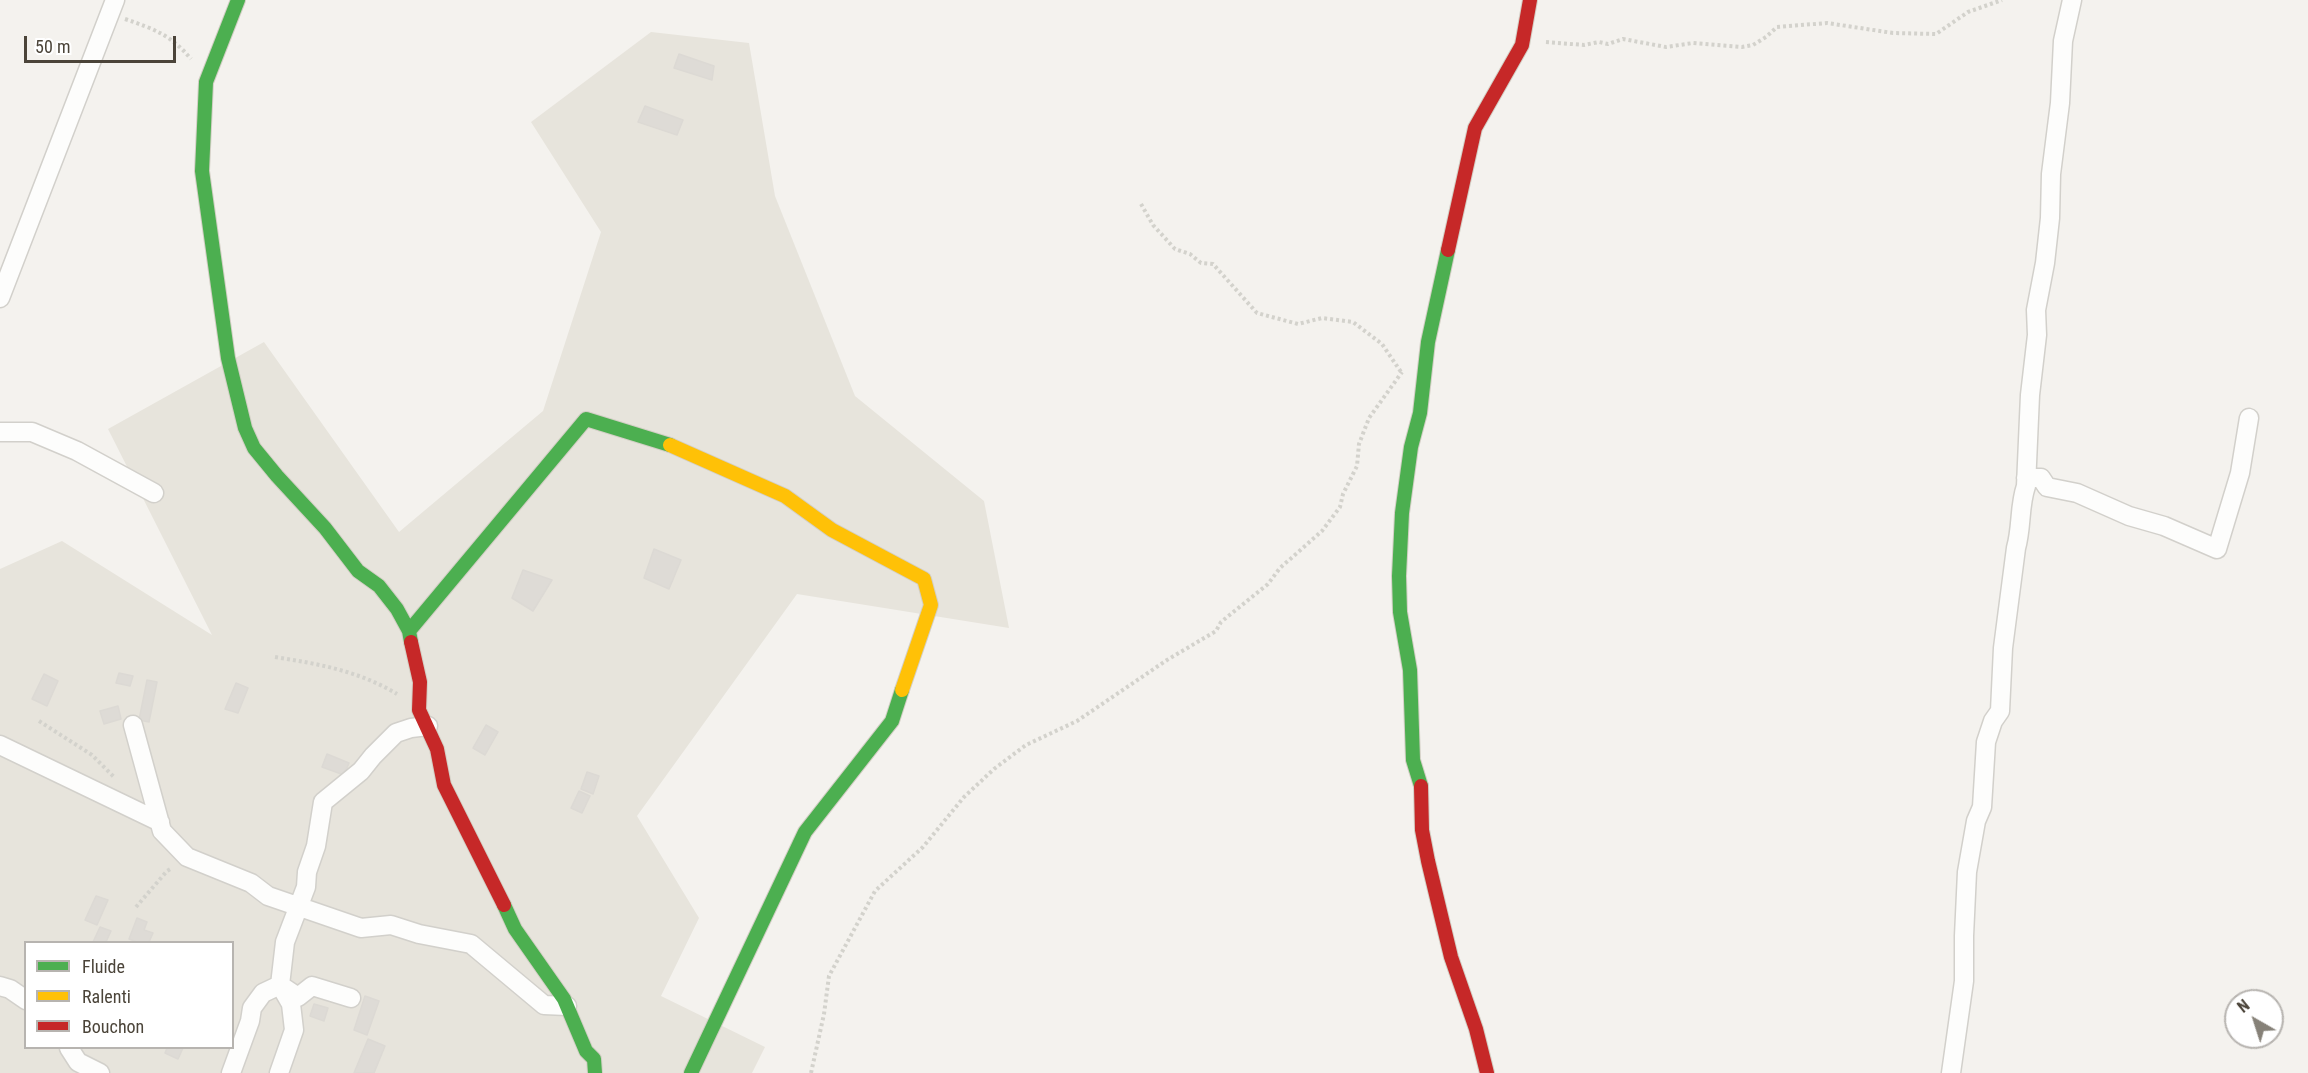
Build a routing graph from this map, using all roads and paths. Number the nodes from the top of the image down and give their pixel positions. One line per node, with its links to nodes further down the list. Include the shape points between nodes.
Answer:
1 (238, 0): 7 (street)
2 (1530, 0): 6 (street)
3 (2002, 0): 6 (path, via 1968,12 1936,34 1893,33 1827,23 1777,27 1760,41 1742,47 1693,43 1666,47 1623,39 1608,44 1530,41)
4 (2072, 0): 14 (street, via 2063,41 2060,103 2050,174 2050,218 2036,310)
5 (113, 4): 7 (path, via 124,18 174,40); 9 (street)
6 (1522, 45): 41 (street, via 1502,86 1474,128 1428,342 1402,513 1399,576 1422,830 1451,957)
7 (206, 82): 16 (street, via 202,171 228,358 245,428 254,448 326,528 358,571 379,586)
8 (1141, 204): 11 (path, via 1175,249 1201,263 1213,264 1257,313 1298,324 1322,318 1353,322 1382,344)
9 (0, 298)
10 (1408, 365): 11 (path)
11 (1402, 372): 40 (path, via 1369,418 1359,444 1357,466 1340,507 1322,531 1280,568 1268,584 1221,622 1216,631 1077,721 1026,746 988,774 923,847 875,891 829,976)
12 (2249, 418): 14 (street, via 2237,482 2217,549 2077,493 2047,487 2041,478)
13 (0, 432): 15 (street, via 32,432 78,451)
14 (2026, 478): 42 (street, via 2003,648 2000,711 1986,742 1982,807 1968,862 1964,981)
15 (154, 493)
16 (410, 632): 18 (street); 39 (street, via 586,419 683,449 785,496 832,530 924,579 931,605 892,721 805,832)
17 (275, 657): 18 (path, via 363,676 391,690)
18 (424, 718): 27 (street, via 396,734 324,802 306,888); 33 (street, via 437,750 444,785 510,919)
19 (39, 721): 22 (path, via 92,755)
20 (133, 725): 23 (street)
21 (0, 745): 23 (street)
22 (120, 783)
23 (160, 822): 24 (street, via 162,831)
24 (187, 857): 25 (street, via 252,883); 26 (path, via 167,871)
25 (268, 896): 27 (street); 28 (street)
26 (136, 907)
27 (298, 907): 28 (street); 33 (street, via 361,928 391,925 471,944 544,1005)
28 (291, 927): 29 (street, via 285,942)
29 (280, 985): 31 (street, via 298,997 312,986); 36 (street, via 263,993 252,1008); 37 (street, via 291,1004 294,1030)
30 (0, 986): 32 (street)
31 (351, 998)
32 (24, 999)
33 (567, 1006): 38 (street, via 586,1051 594,1059)
34 (70, 1049): 35 (street, via 78,1062)
35 (100, 1073)
36 (231, 1073)
37 (279, 1073)
38 (595, 1073)
39 (691, 1073)
40 (811, 1073)
41 (1487, 1073)
42 (1951, 1073)

